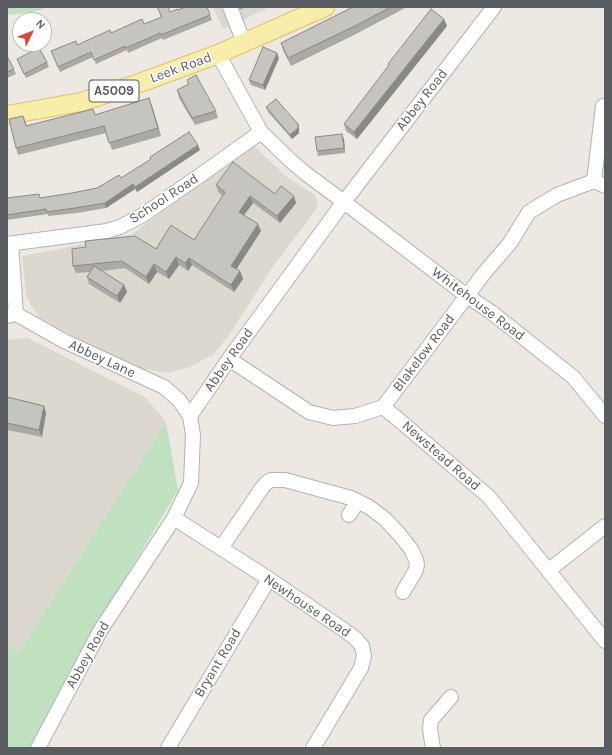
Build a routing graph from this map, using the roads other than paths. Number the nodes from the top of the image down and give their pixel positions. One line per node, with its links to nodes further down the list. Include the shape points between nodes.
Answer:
1 (230, 7): 4 (street)
2 (325, 7): 4 (main road, Leek Road / A5009)
3 (494, 7): 10 (street, Abbey Road)
4 (244, 42): 5 (main road, Leek Road / A5009)
5 (218, 54): 7 (main road, Leek Road / A5009, via 81,102); 8 (street)
6 (603, 106): 9 (street)
7 (7, 115)
8 (261, 132): 10 (street, via 305,173); 11 (street, School Road, via 150,210 120,227)
9 (600, 184): 12 (street, Blakelow Road, via 557,195 529,212 510,243)
10 (344, 202): 12 (street, Whitehouse Road); 14 (street, Abbey Road)
11 (9, 244): 13 (street)
12 (467, 296): 15 (street, Blakelow Road); 17 (street, Whitehouse Road, via 573,377)
13 (12, 315): 16 (street, Abbey Lane, via 164,387 179,400)
14 (229, 359): 15 (street, via 309,412 333,418 355,416); 16 (street, Abbey Road)
15 (383, 407): 23 (street, Newstead Road, via 489,497)
16 (190, 416): 20 (street, Abbey Road, via 193,435 191,483)
17 (605, 416)
18 (358, 501): 19 (street); 22 (street, via 285,480 271,480 262,488); 25 (street, via 385,519 414,555 416,570)
19 (349, 515)
20 (174, 518): 22 (street, Newhouse Road); 28 (street, Abbey Road, via 100,631)
21 (605, 526): 23 (street)
22 (221, 548): 24 (street, Newhouse Road)
23 (549, 570): 26 (street, Newstead Road)
24 (269, 579): 29 (street, Bryant Road); 30 (street, Newhouse Road, via 347,632 362,646 364,656 360,668)
25 (403, 592)
26 (605, 641)
27 (451, 697): 31 (street, via 431,720 430,736)
28 (38, 748)
29 (168, 748)
30 (313, 748)
31 (433, 748)

